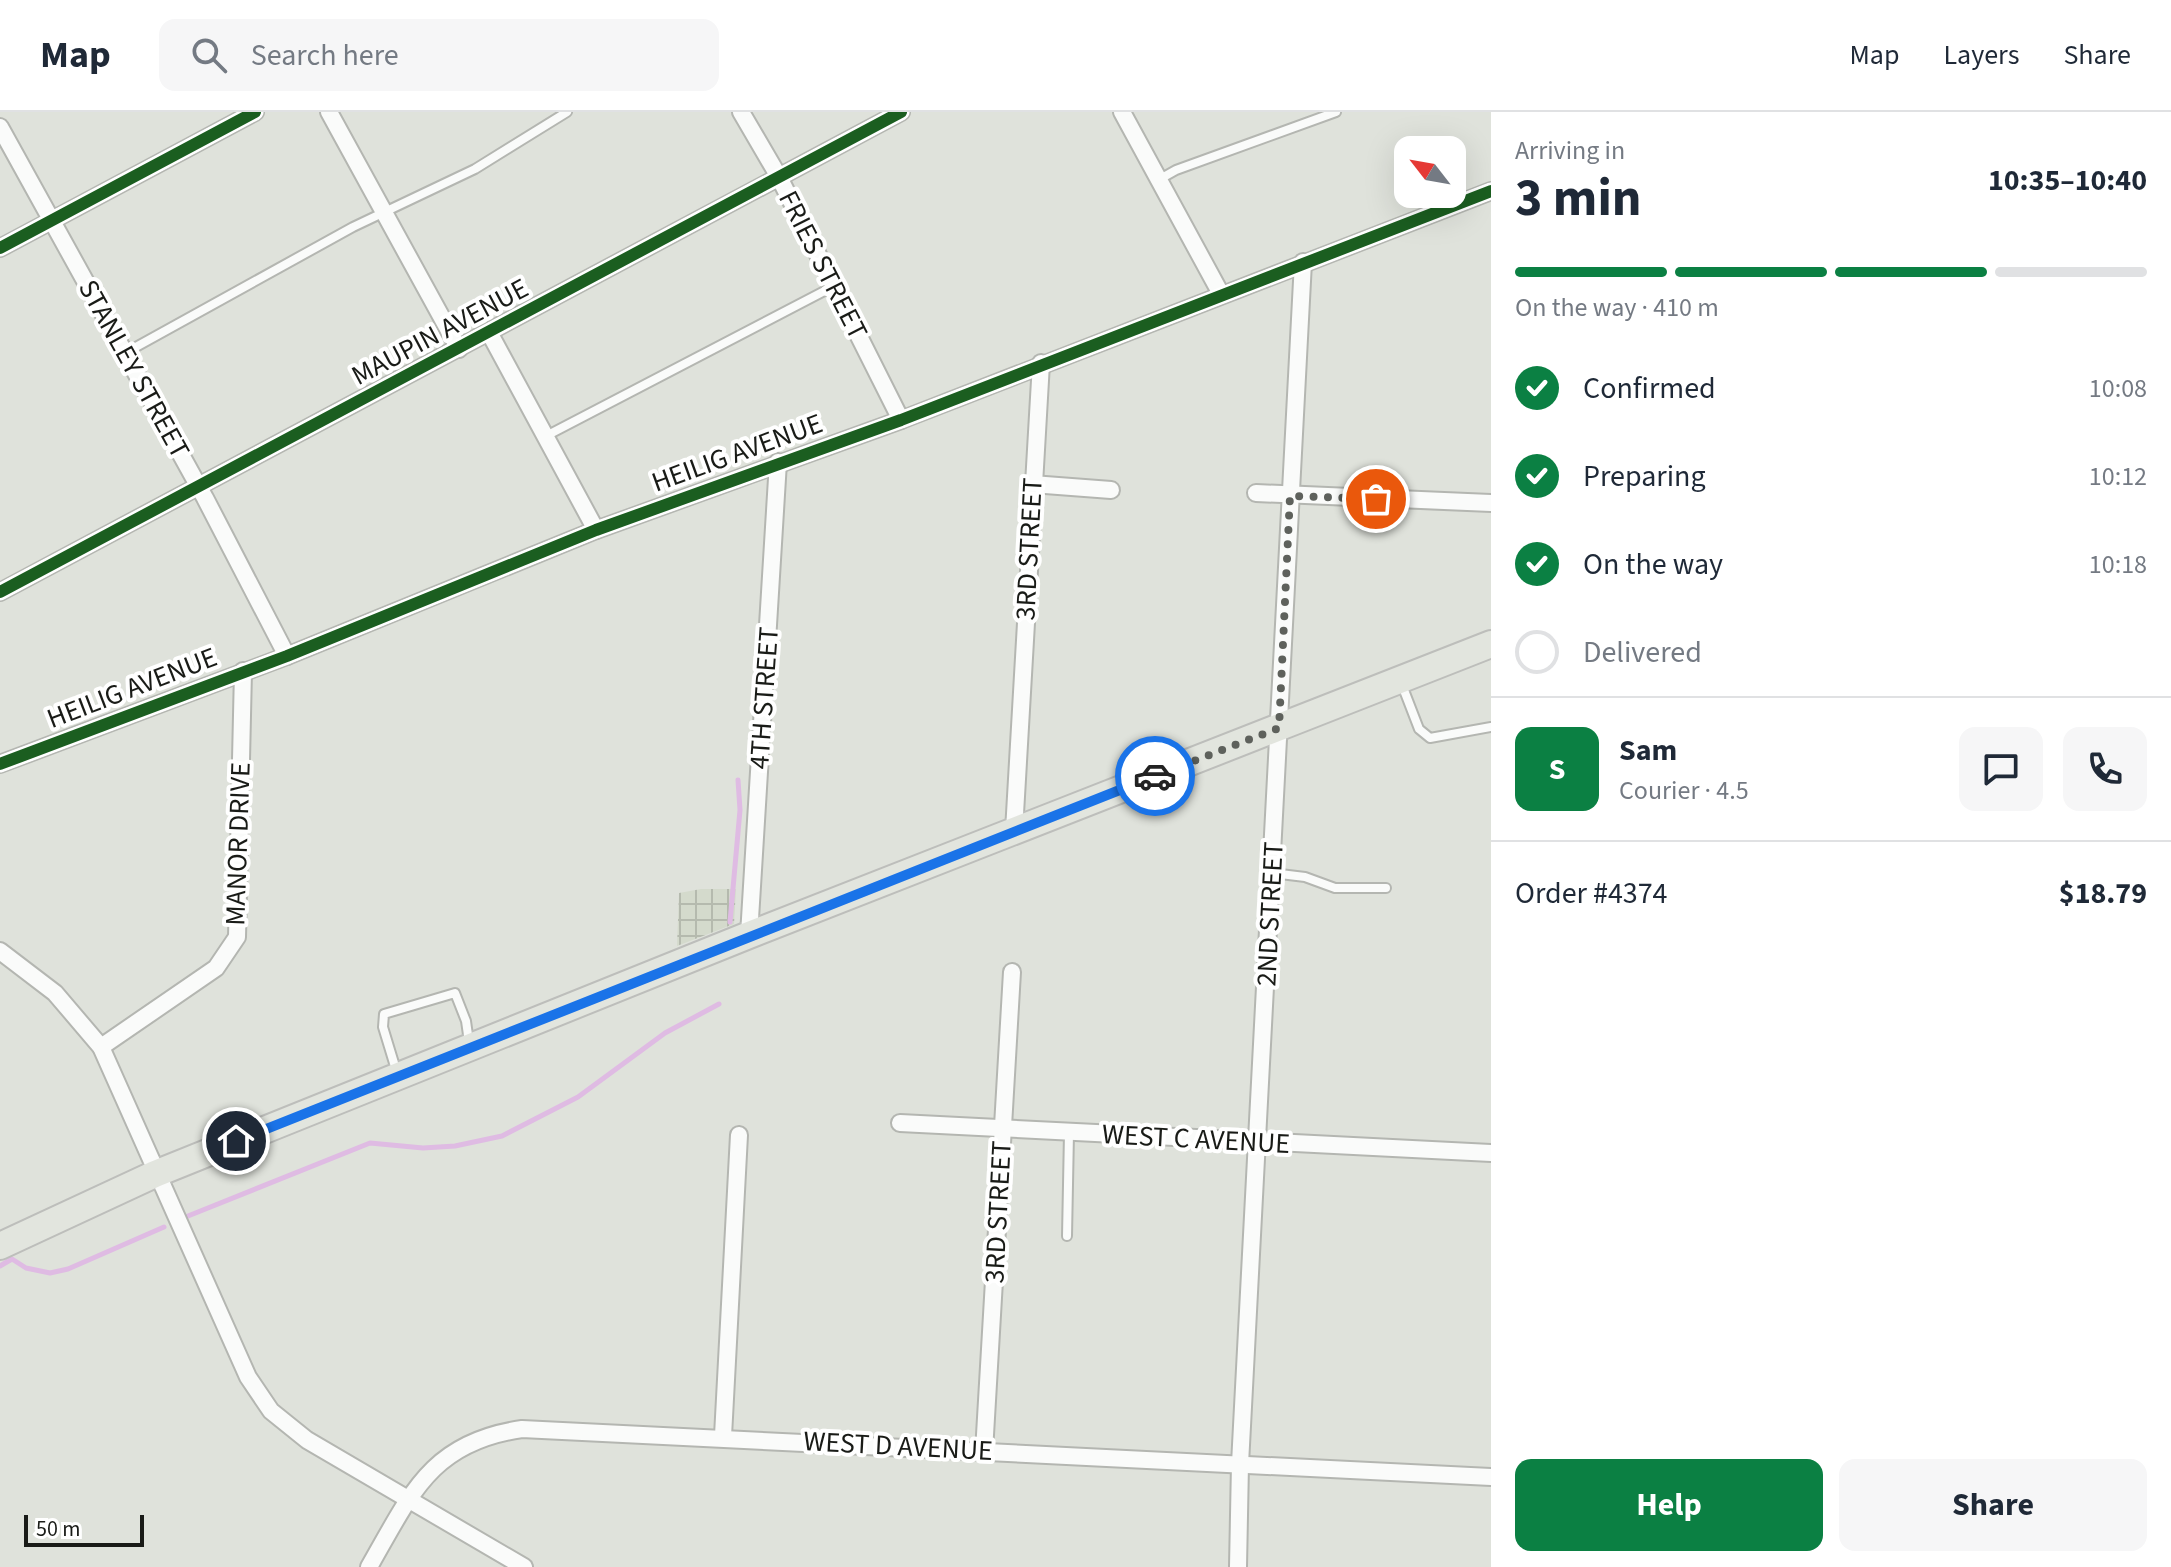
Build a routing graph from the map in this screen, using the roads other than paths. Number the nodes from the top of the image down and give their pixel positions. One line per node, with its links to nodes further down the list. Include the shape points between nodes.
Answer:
1 (255, 112): 13 (street)
2 (329, 112): 12 (street)
3 (567, 112): 12 (lane, via 475,169)
4 (741, 112): 9 (street, FRIES STREET)
5 (901, 112): 9 (street, MAUPIN AVENUE)
6 (1122, 112): 10 (street)
7 (1336, 112): 10 (lane)
8 (0, 127): 13 (street, STANLEY STREET)
9 (779, 177): 16 (street, FRIES STREET); 18 (street, MAUPIN AVENUE)
10 (1160, 179): 17 (street)
11 (1491, 191): 15 (street, HEILIG AVENUE)
12 (385, 212): 19 (street); 20 (lane)
13 (51, 221): 14 (street); 20 (street, STANLEY STREET)
14 (0, 248)
15 (1303, 262): 17 (street, HEILIG AVENUE); 29 (street, 2ND STREET)
16 (834, 286): 22 (street, FRIES STREET); 23 (lane)
17 (1221, 294): 21 (street, HEILIG AVENUE)
18 (490, 334): 19 (street, MAUPIN AVENUE); 23 (street)
19 (459, 349): 26 (street, MAUPIN AVENUE)
20 (125, 353): 26 (street, STANLEY STREET)
21 (1041, 363): 22 (street, HEILIG AVENUE); 25 (street, 3RD STREET)
22 (901, 420): 24 (street, HEILIG AVENUE)
23 (545, 437): 31 (street)
24 (778, 462): 31 (street, HEILIG AVENUE); 43 (street, 4TH STREET)
25 (1032, 484): 27 (street); 40 (street, 3RD STREET)
26 (198, 485): 32 (street, MAUPIN AVENUE); 34 (street, STANLEY STREET)
27 (1111, 490)
28 (1256, 493): 29 (street)
29 (1290, 496): 30 (street); 38 (street, 2ND STREET)
30 (1491, 503)
31 (596, 530): 34 (street, HEILIG AVENUE)
32 (0, 592)
33 (1491, 644): 36 (main road)
34 (287, 656): 35 (street, HEILIG AVENUE)
35 (243, 671): 39 (street, HEILIG AVENUE); 46 (street, MANOR DRIVE, via 237,937 216,968)
36 (1400, 680): 37 (lane, via 1419,729 1430,738); 38 (main road)
37 (1491, 727)
38 (1279, 728): 40 (main road); 41 (street, 2ND STREET)
39 (0, 764)
40 (1014, 831): 43 (main road)
41 (1272, 873): 42 (lane, via 1335,888); 53 (street, 2ND STREET)
42 (1386, 888)
43 (749, 935): 47 (main road)
44 (0, 951): 46 (street, via 55,993)
45 (1012, 972): 50 (street, 3RD STREET)
46 (101, 1047): 55 (street)
47 (469, 1047): 48 (main road); 48 (lane, via 455,993 384,1014)
48 (398, 1076): 55 (main road)
49 (900, 1123): 50 (street, WEST C AVENUE)
50 (1003, 1130): 51 (street, WEST C AVENUE); 59 (street, 3RD STREET)
51 (1069, 1133): 53 (street, WEST C AVENUE); 56 (lane)
52 (739, 1135): 58 (street)
53 (1259, 1142): 54 (street, WEST C AVENUE); 60 (street, 2ND STREET)
54 (1491, 1153)
55 (155, 1174): 57 (main road); 62 (street, via 248,1377 271,1411 307,1440)
56 (1067, 1236)
57 (0, 1246)
58 (723, 1436): 59 (street, WEST D AVENUE); 62 (street, WEST D AVENUE, via 522,1429 488,1434 437,1463)
59 (984, 1452): 60 (street, WEST D AVENUE)
60 (1240, 1464): 61 (street, WEST D AVENUE); 65 (street, 2ND STREET)
61 (1491, 1477)
62 (408, 1499): 63 (street, WEST D AVENUE); 64 (street)
63 (369, 1567)
64 (524, 1567)
65 (1238, 1567)

